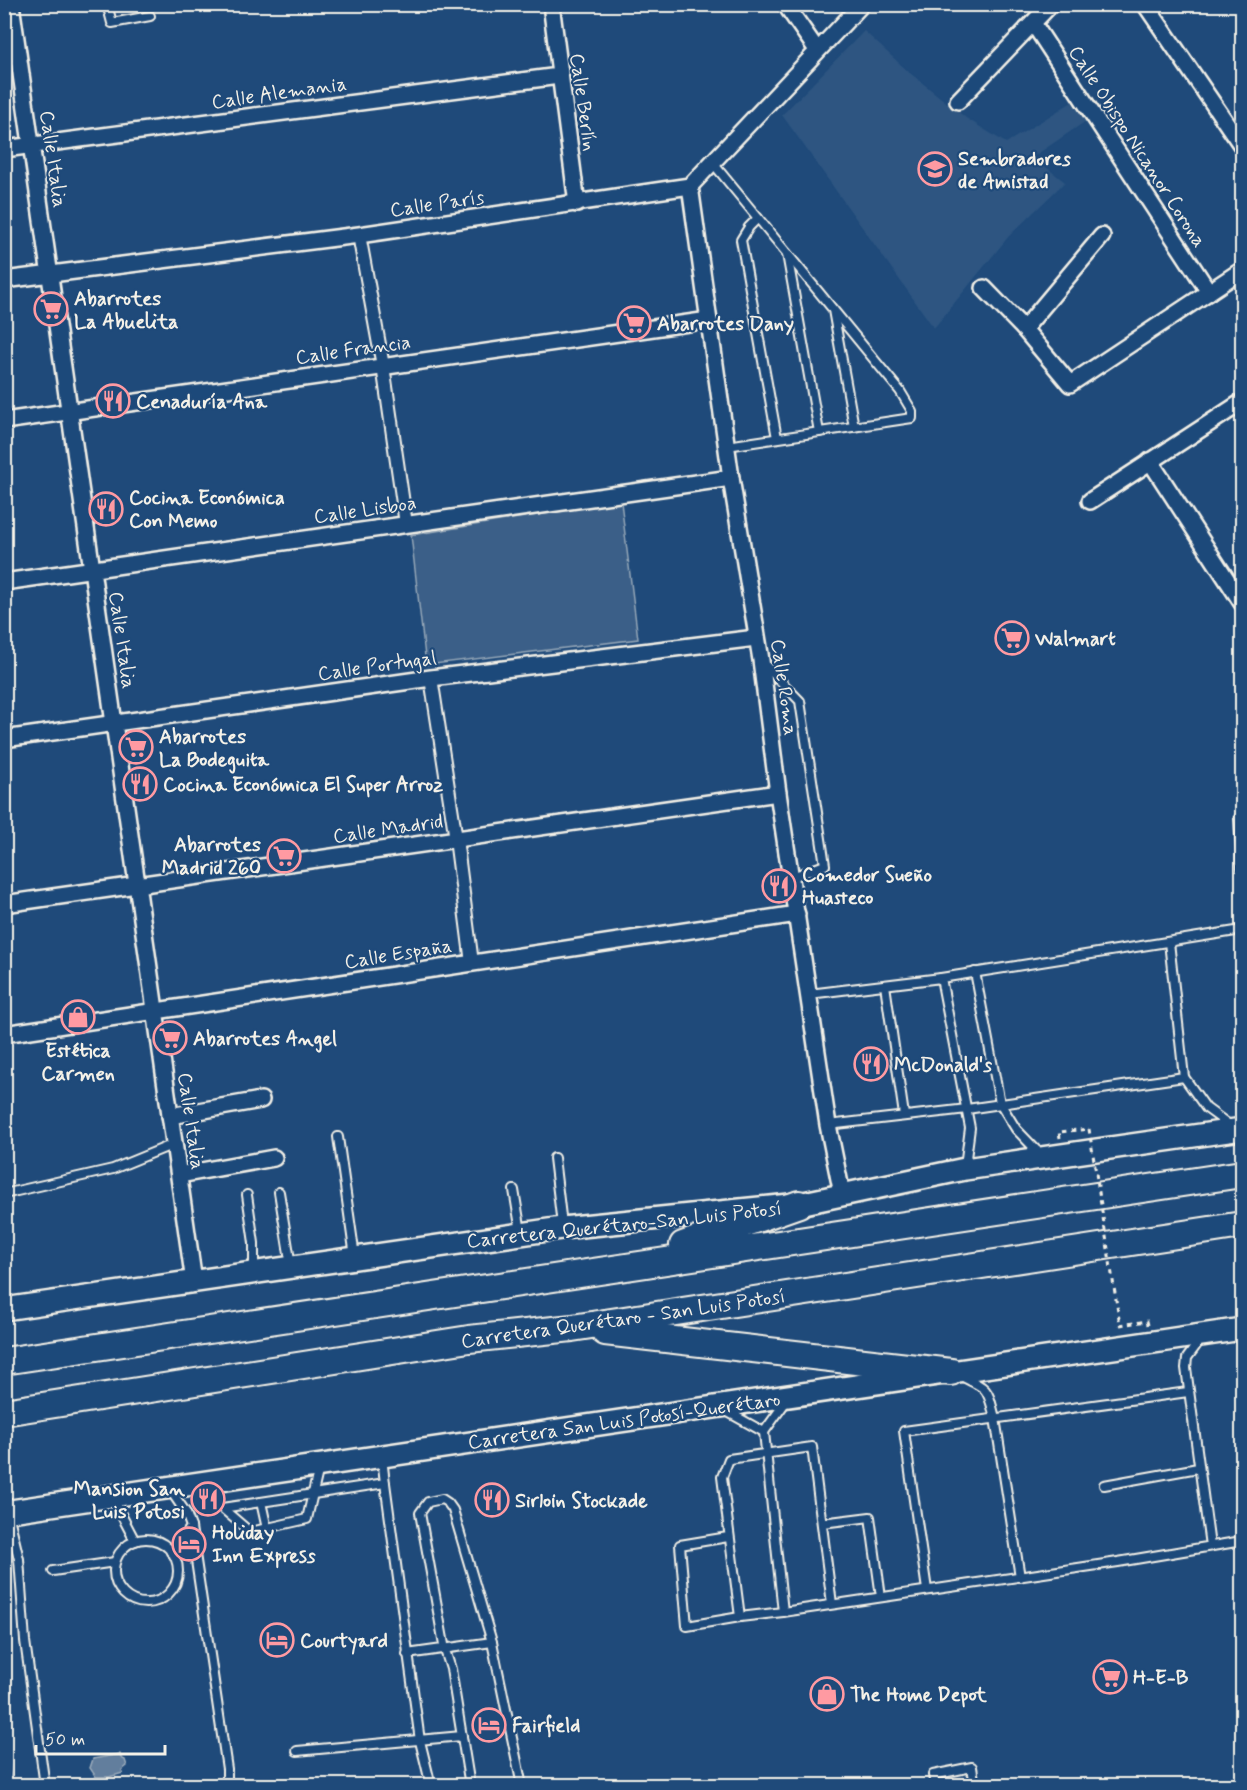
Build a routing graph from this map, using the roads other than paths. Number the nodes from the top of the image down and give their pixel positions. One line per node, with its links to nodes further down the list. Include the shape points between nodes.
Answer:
1 (11, 4): 13 (street, Calle Italia)
2 (108, 4): 8 (lane, via 112,23)
3 (551, 4): 11 (street, Calle Berlín)
4 (785, 4): 10 (street)
5 (862, 4): 10 (street)
6 (1051, 4): 9 (street)
7 (1145, 4): 14 (street)
8 (150, 16)
9 (1033, 23): 12 (street); 27 (street, Calle Obispo Nicanor Corona)
10 (817, 50): 16 (street)
11 (559, 76): 13 (street, Calle Alemania); 18 (street, Calle Berlín)
12 (958, 101)
13 (31, 146): 15 (street, Calle Alemania); 24 (street, Calle Italia)
14 (1242, 146)
15 (4, 149)
16 (712, 162): 17 (street); 19 (lane)
17 (690, 186): 18 (street, Calle París); 29 (street, Calle Roma)
18 (577, 204): 20 (street, Calle París)
19 (758, 218): 22 (lane); 37 (lane, via 741,240)
20 (359, 235): 24 (street, Calle París); 31 (street)
21 (1102, 236): 30 (street)
22 (787, 253): 28 (lane); 36 (lane)
23 (1242, 270): 27 (street)
24 (49, 273): 25 (street, Calle París); 33 (street, Calle Italia)
25 (4, 280)
26 (984, 288): 30 (street)
27 (1209, 292): 30 (street, via 1070,384)
28 (832, 309): 35 (lane); 35 (lane, via 912,411 912,418)
29 (709, 320): 31 (street, Calle Francia); 38 (street, Calle Roma)
30 (1024, 329)
31 (383, 366): 33 (street, Calle Francia); 42 (street)
32 (1242, 402): 39 (street)
33 (69, 412): 34 (street, Calle Francia); 43 (street, Calle Italia)
34 (4, 421)
35 (854, 427): 36 (lane)
36 (819, 432): 37 (lane)
37 (777, 438): 38 (lane)
38 (727, 446): 40 (street, Calle Roma)
39 (1150, 461): 41 (street); 45 (street)
40 (731, 478): 42 (street, Calle Lisboa); 46 (street, Calle Roma)
41 (1090, 501)
42 (406, 524): 43 (street, Calle Lisboa)
43 (92, 569): 44 (street, Calle Lisboa); 49 (street, Calle Italia)
44 (4, 582)
45 (1242, 603)
46 (756, 638): 47 (street, Calle Roma); 48 (street, Calle Portugal)
47 (760, 660): 51 (street, Calle Roma); 55 (lane, via 801,701 825,865)
48 (431, 678): 49 (street, Calle Portugal); 53 (street)
49 (114, 724): 50 (street, Calle Portugal); 56 (street, Calle Italia)
50 (4, 739)
51 (778, 793): 53 (street, Calle Madrid); 55 (street, Calle Roma)
52 (1242, 818): 54 (lane)
53 (456, 840): 56 (street, Calle Madrid); 61 (street)
54 (1242, 869)
55 (792, 877): 58 (street, Calle Roma)
56 (137, 885): 57 (street, Calle Madrid); 66 (street, Calle Italia)
57 (4, 904)
58 (797, 914): 61 (street, Calle España); 65 (street, Calle Roma)
59 (1242, 930): 60 (lane)
60 (1169, 942): 62 (lane); 68 (lane)
61 (472, 963): 66 (street, Calle España)
62 (975, 972): 63 (lane); 70 (lane)
63 (941, 978): 64 (lane); 71 (lane)
64 (885, 985): 65 (lane); 72 (lane)
65 (809, 994): 74 (street, Calle Roma)
66 (155, 1011): 67 (street, Calle España); 73 (street, Calle Italia)
67 (4, 1034)
68 (1184, 1077): 70 (lane); 75 (lane, via 1206,1108)
69 (261, 1100): 73 (street)
70 (1000, 1103): 71 (lane); 80 (lane, via 1016,1129)
71 (967, 1109): 72 (lane); 81 (lane, via 970,1128)
72 (904, 1115): 74 (lane)
73 (170, 1116): 77 (street, Calle Italia)
74 (828, 1125): 87 (street, Calle Roma)
75 (1239, 1129): 80 (main road, Carretera Querétaro-San Luis Potosí)
76 (338, 1137): 93 (lane)
77 (174, 1144): 83 (street, Calle Italia); 86 (lane, via 113,1169)
78 (274, 1158): 83 (street)
79 (554, 1158): 91 (lane)
80 (1044, 1158): 81 (main road, Carretera Querétaro-San Luis Potosí)
81 (965, 1169): 87 (main road, Carretera Querétaro-San Luis Potosí)
82 (1242, 1174): 94 (highway)
83 (179, 1175): 97 (street, Calle Italia)
84 (514, 1190): 92 (lane)
85 (279, 1192): 95 (lane)
86 (4, 1194)
87 (842, 1194): 89 (main road, Carretera Querétaro-San Luis Potosí)
88 (247, 1195): 96 (lane)
89 (799, 1204): 91 (main road, Carretera Querétaro-San Luis Potosí); 94 (highway)
90 (1242, 1224): 99 (highway, Carretera Querétaro - San Luis Potosí)
91 (562, 1228): 92 (main road, Carretera Querétaro-San Luis Potosí)
92 (522, 1234): 93 (main road, Carretera Querétaro-San Luis Potosí)
93 (355, 1258): 95 (main road, Carretera Querétaro-San Luis Potosí)
94 (626, 1265): 102 (highway)
95 (292, 1267): 96 (main road, Carretera Querétaro-San Luis Potosí)
96 (254, 1273): 97 (main road, Carretera Querétaro-San Luis Potosí)
97 (194, 1282): 98 (main road, Carretera Querétaro-San Luis Potosí)
98 (4, 1309)
99 (572, 1328): 103 (highway); 109 (highway, Carretera Querétaro - San Luis Potosí, via 469,1339)
100 (1240, 1333): 101 (main road, Carretera San Luis Potosí-Querétaro)
101 (1203, 1335): 103 (main road, Carretera San Luis Potosí-Querétaro); 105 (lane, via 1187,1358)
102 (4, 1361)
103 (951, 1372): 106 (main road, Carretera San Luis Potosí-Querétaro); 110 (lane, via 983,1386)
104 (1242, 1386): 107 (lane)
105 (1188, 1392): 110 (lane); 115 (lane)
106 (789, 1396): 108 (main road, Carretera San Luis Potosí-Querétaro); 111 (lane)
107 (1242, 1397)
108 (718, 1407): 111 (lane); 113 (main road, Carretera San Luis Potosí-Querétaro)
109 (4, 1412)
110 (995, 1418): 134 (lane); 135 (lane, via 904,1431)
111 (764, 1432): 112 (lane)
112 (766, 1454): 124 (lane, via 812,1447); 127 (lane, via 729,1459 722,1477); 138 (lane)
113 (382, 1456): 114 (main road, Carretera San Luis Potosí-Querétaro); 116 (lane)
114 (319, 1465): 118 (main road, Carretera San Luis Potosí-Querétaro); 119 (lane)
115 (1198, 1468): 117 (lane); 130 (lane)
116 (385, 1483): 119 (lane); 142 (lane)
117 (1104, 1485)
118 (179, 1486): 120 (main road, Carretera San Luis Potosí-Querétaro); 122 (lane); 125 (lane)
119 (312, 1494): 121 (lane); 126 (lane, via 307,1519)
120 (111, 1496): 123 (main road, Carretera San Luis Potosí-Querétaro); 128 (lane)
121 (261, 1502): 122 (lane); 126 (lane)
122 (222, 1508): 126 (lane, via 250,1532)
123 (6, 1511): 146 (lane, via 19,1559 25,1641)
124 (822, 1523): 136 (lane, via 870,1517); 137 (lane)
125 (191, 1527): 131 (lane); 147 (lane)
126 (267, 1528)
127 (728, 1537): 139 (lane); 139 (lane, via 680,1545 687,1626)
128 (135, 1541): 131 (lane, via 155,1541); 132 (lane)
129 (1242, 1541): 130 (lane)
130 (1210, 1546): 134 (lane)
131 (171, 1552): 132 (lane, via 177,1563 177,1576 170,1591 155,1601 136,1602 120,1590 115,1581)
132 (115, 1562): 133 (lane)
133 (53, 1571)
134 (1020, 1576): 135 (lane)
135 (927, 1590): 136 (lane)
136 (881, 1597): 137 (lane)
137 (831, 1604): 138 (lane)
138 (783, 1612): 139 (lane)
139 (740, 1617)
140 (492, 1642): 141 (lane); 141 (lane, via 453,1510 442,1499 428,1502 420,1513); 150 (lane)
141 (445, 1650): 142 (lane); 143 (lane)
142 (407, 1654): 144 (lane)
143 (462, 1736): 144 (lane); 149 (lane)
144 (420, 1741): 145 (lane); 148 (lane)
145 (297, 1751)
146 (45, 1785)
147 (227, 1785)
148 (431, 1785)
149 (470, 1785)
150 (522, 1785)
151 (935, 1785): 152 (lane, via 933,1775 972,1767)
152 (975, 1785)

